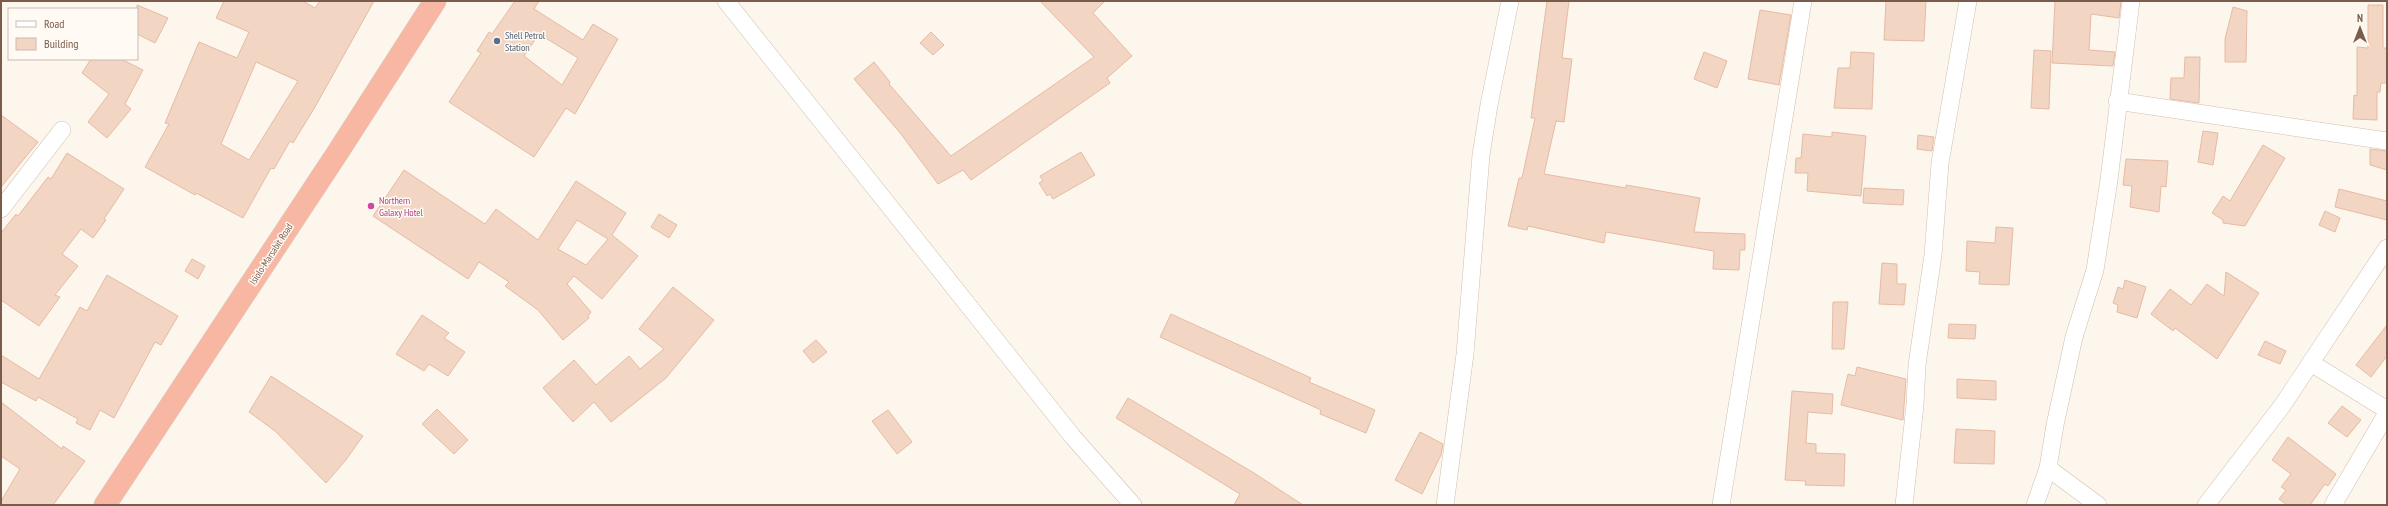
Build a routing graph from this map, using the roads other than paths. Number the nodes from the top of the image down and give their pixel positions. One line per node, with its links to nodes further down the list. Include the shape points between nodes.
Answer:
1 (435, 1): 16 (highway, Isiolo-Marsabit Road)
2 (726, 1): 17 (street, via 1073,436)
3 (1510, 1): 18 (street, via 1489,105 1482,155 1465,354)
4 (1803, 1): 19 (street)
5 (1968, 1): 20 (street, via 1940,163 1933,255 1918,365)
6 (2131, 1): 7 (street)
7 (2117, 101): 9 (street); 15 (street, via 2109,180 2095,270 2074,337)
8 (62, 130): 10 (street)
9 (2387, 141)
10 (1, 210)
11 (2387, 248): 12 (street)
12 (2312, 363): 13 (street); 23 (street)
13 (2387, 410)
14 (2387, 413): 24 (street)
15 (2048, 468): 21 (street); 22 (street)
16 (105, 505)
17 (1133, 505)
18 (1445, 505)
19 (1721, 505)
20 (1904, 505)
21 (2035, 505)
22 (2098, 505)
23 (2206, 505)
24 (2333, 505)

